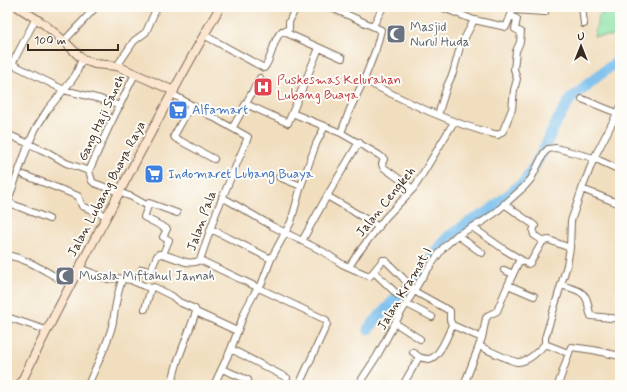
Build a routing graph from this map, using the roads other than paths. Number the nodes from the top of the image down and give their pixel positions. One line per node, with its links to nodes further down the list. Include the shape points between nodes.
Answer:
1 (18, 7): 12 (main road)
2 (157, 7): 23 (street, via 146,32 134,41)
3 (220, 7): 17 (main road, Jalan Lubang Buaya Raya)
4 (296, 7): 16 (street, via 289,22 289,29)
5 (383, 7): 15 (street)
6 (441, 7): 13 (street)
7 (582, 7): 14 (street)
8 (93, 8): 18 (street)
9 (334, 8): 15 (street)
10 (512, 11): 11 (street); 13 (street, via 506,27); 37 (street, via 517,18 515,29 521,32 516,51 514,69 517,79 512,109 503,132 498,135)
11 (545, 12)
12 (36, 18): 18 (main road); 22 (street)
13 (474, 20): 36 (street, via 460,47)
14 (584, 24)
15 (373, 26): 27 (street, via 380,29 381,33)
16 (282, 31): 17 (street, via 265,68); 19 (street)
17 (204, 35): 29 (main road, Jalan Lubang Buaya Raya)
18 (64, 41): 20 (main road)
19 (319, 48): 21 (street); 35 (street)
20 (82, 58): 23 (main road, via 95,64); 28 (street, via 76,74)
21 (342, 58)
22 (12, 64): 25 (street); 28 (street)
23 (117, 66): 24 (main road)
24 (135, 74): 29 (main road); 33 (street, Gang Haji Saneh)
25 (7, 78)
26 (260, 78): 31 (street)
27 (364, 80): 36 (street); 40 (street)
28 (64, 90): 33 (street); 43 (street, via 40,120)
29 (173, 92): 32 (street, Jalan Pala); 54 (main road, Jalan Lubang Buaya Raya)
30 (582, 99): 34 (street)
31 (246, 104): 35 (street, via 288,122); 39 (street)
32 (191, 105): 39 (street, Jalan Pala); 45 (street, via 174,136)
33 (120, 106): 47 (street, Gang Haji Saneh)
34 (619, 111): 44 (street)
35 (292, 113): 38 (street)
36 (438, 114): 37 (street)
37 (454, 122): 52 (street, Jalan Cengkeh)
38 (325, 126): 40 (street); 51 (street)
39 (233, 128): 56 (street, Jalan Pala, via 248,138)
40 (341, 133): 42 (street)
41 (7, 134): 43 (street)
42 (359, 142): 52 (street, via 384,158 383,167); 55 (street)
43 (29, 144): 47 (street, via 66,163); 50 (street)
44 (594, 158): 46 (street); 53 (street); 59 (street, Jalan Kramat I, via 556,148 548,149 531,179)
45 (214, 159)
46 (620, 170)
47 (89, 171): 54 (street, via 94,183)
48 (24, 175): 62 (street, via 78,196 82,206)
49 (279, 177): 51 (street)
50 (10, 184): 58 (street)
51 (301, 186): 67 (street, via 295,212)
52 (413, 189): 64 (street, Jalan Cengkeh)
53 (582, 189): 57 (street); 71 (street, via 572,222)
54 (119, 192): 60 (street); 62 (main road, Jalan Lubang Buaya Raya)
55 (327, 196): 64 (street); 69 (street)
56 (222, 197): 66 (street, Jalan Pala); 67 (street)
57 (620, 202)
58 (7, 203): 63 (street)
59 (504, 204): 65 (street, Jalan Kramat I); 70 (street, via 534,225 534,235)
60 (148, 206): 61 (street, via 149,203); 73 (street, via 144,217 167,229 163,237 169,240)
61 (177, 213)
62 (107, 216): 79 (main road, Jalan Lubang Buaya Raya)
63 (49, 219)
64 (379, 227): 78 (street, Jalan Cengkeh)
65 (472, 227): 68 (street, Jalan Kramat I); 76 (street)
66 (211, 229): 75 (street); 77 (street, Jalan Pala)
67 (286, 233): 69 (street); 75 (street)
68 (457, 236): 72 (street); 90 (street, Jalan Kramat I, via 443,248)
69 (302, 241): 78 (street)
70 (543, 241): 71 (street, via 549,240); 76 (street, via 529,264)
71 (570, 248): 87 (street)
72 (482, 253)
73 (163, 254): 77 (street, via 188,262); 84 (street, via 158,255 151,271 141,269)
74 (7, 255): 85 (street, via 29,261)
75 (271, 259): 89 (street)
76 (520, 259): 82 (street)
77 (200, 260): 89 (street, Jalan Pala)
78 (349, 267): 81 (street, via 369,276)
79 (79, 268): 83 (street, via 108,279); 85 (main road, Jalan Lubang Buaya Raya)
80 (504, 270): 82 (street)
81 (374, 272): 90 (street, via 398,295); 90 (street, via 385,260)
82 (513, 274): 86 (street)
83 (122, 280): 84 (street); 115 (street, via 112,323)
84 (135, 282): 88 (street)
85 (70, 284): 100 (main road, Jalan Lubang Buaya Raya)
86 (508, 285): 91 (street); 102 (street, via 497,311 486,318)
87 (560, 285): 97 (street, via 584,293 592,316); 104 (street)
88 (151, 288): 93 (street); 94 (street, via 166,293)
89 (258, 288): 101 (street); 118 (street, Jalan Pala, via 326,320 327,324)
90 (412, 288): 92 (street, Jalan Kramat I); 99 (street, via 450,311)
91 (534, 296)
92 (407, 304): 96 (street); 98 (street, Jalan Kramat I)
93 (145, 309)
94 (196, 312): 101 (street); 116 (street)
95 (7, 317): 100 (street)
96 (432, 317)
97 (620, 319)
98 (395, 323): 103 (street); 119 (street, Jalan Kramat I)
99 (452, 325): 102 (street); 110 (street, via 443,345 434,356 427,359)
100 (46, 330): 114 (main road, Jalan Lubang Buaya Raya)
101 (237, 331): 106 (street)
102 (482, 338): 105 (street)
103 (420, 339)
104 (545, 344): 105 (street, via 526,360 517,362); 108 (street)
105 (479, 346): 121 (street)
106 (231, 348): 111 (street); 112 (street)
107 (413, 352): 110 (street)
108 (568, 353): 109 (street, via 573,346); 122 (street)
109 (620, 356)
110 (419, 357): 120 (street)
111 (222, 369): 113 (street); 117 (street)
112 (287, 378)
113 (248, 380)
114 (20, 385)
115 (88, 385)
116 (171, 385)
117 (214, 385)
118 (299, 385)
119 (358, 385)
120 (403, 385)
121 (464, 385)
122 (558, 385)

